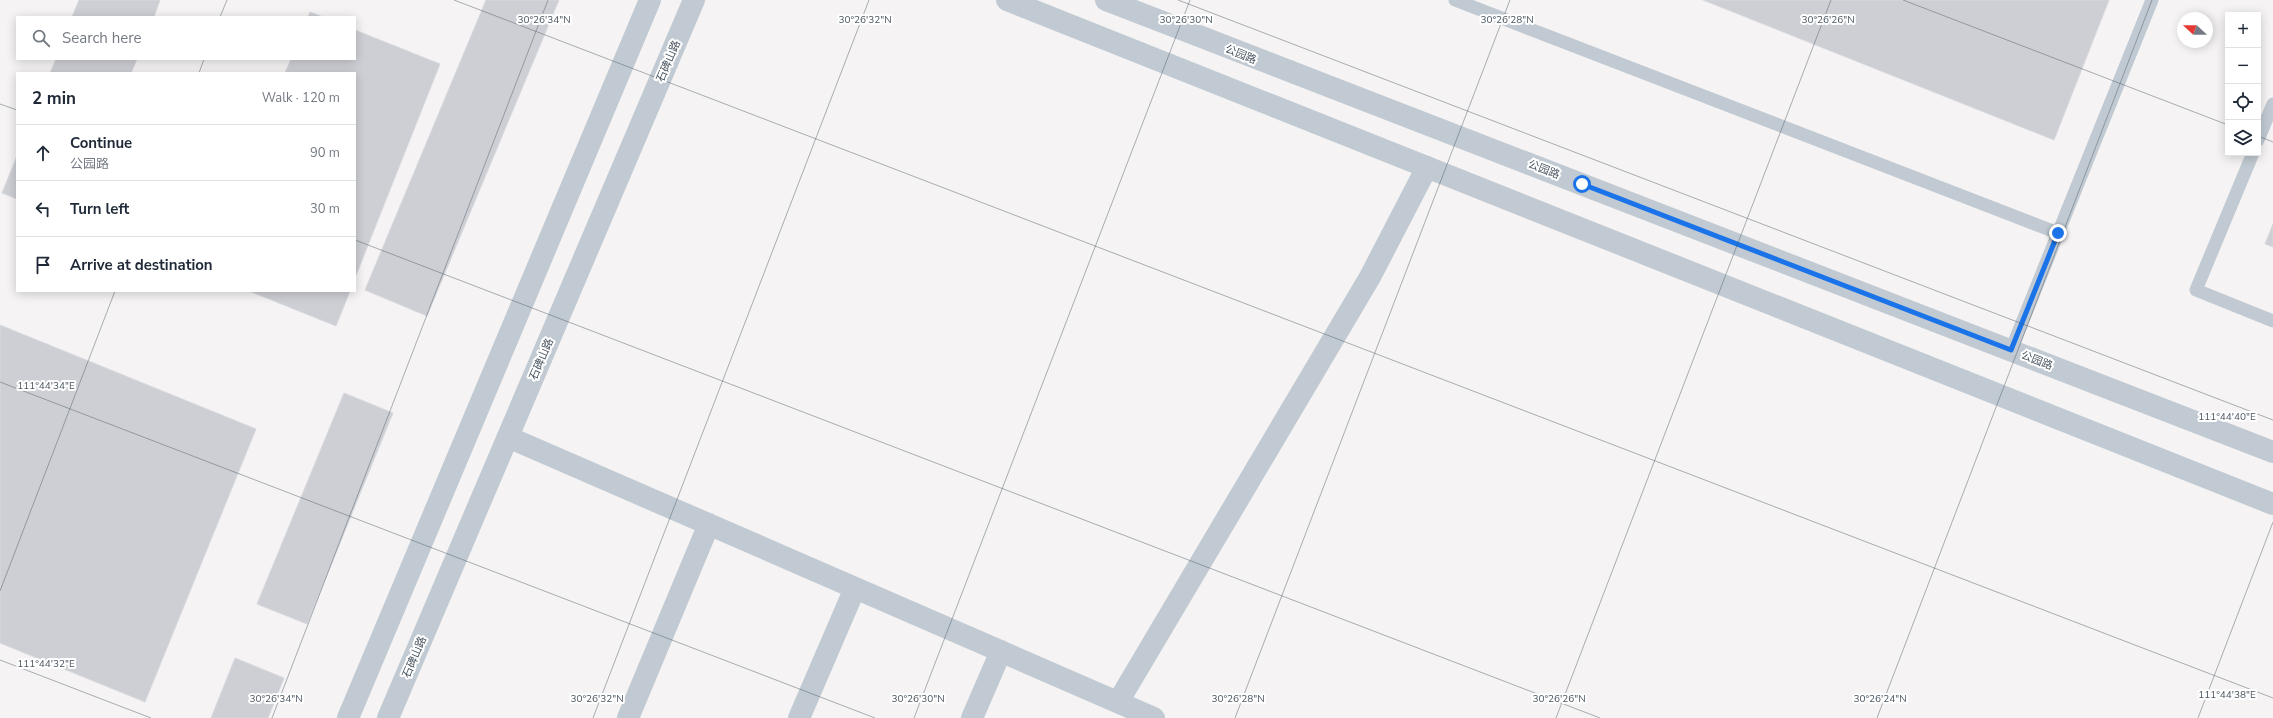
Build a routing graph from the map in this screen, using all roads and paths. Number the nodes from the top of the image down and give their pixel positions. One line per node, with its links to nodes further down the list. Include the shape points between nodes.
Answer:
1 (650, 0): 21 (street)
2 (694, 0): 14 (street, 石碑山路)
3 (1007, 0): 10 (street)
4 (1106, 0): 13 (street, 公园路)
5 (1455, 0): 11 (lane)
6 (2152, 0): 11 (lane)
7 (2273, 104): 8 (lane)
8 (2261, 133)
9 (2252, 156): 12 (lane, via 2196,290)
10 (1427, 167): 16 (street); 20 (street, via 1370,277)
11 (2058, 233): 13 (lane)
12 (2273, 321)
13 (2011, 350): 15 (street, 公园路)
14 (508, 437): 17 (street); 22 (street, 石碑山路)
15 (2273, 452)
16 (2273, 504)
17 (709, 524): 18 (street); 23 (street)
18 (855, 588): 19 (street); 24 (street)
19 (1001, 651): 20 (street); 25 (street)
20 (1118, 702): 26 (street)
21 (348, 718)
22 (388, 718)
23 (628, 718)
24 (799, 718)
25 (972, 718)
26 (1154, 718)

